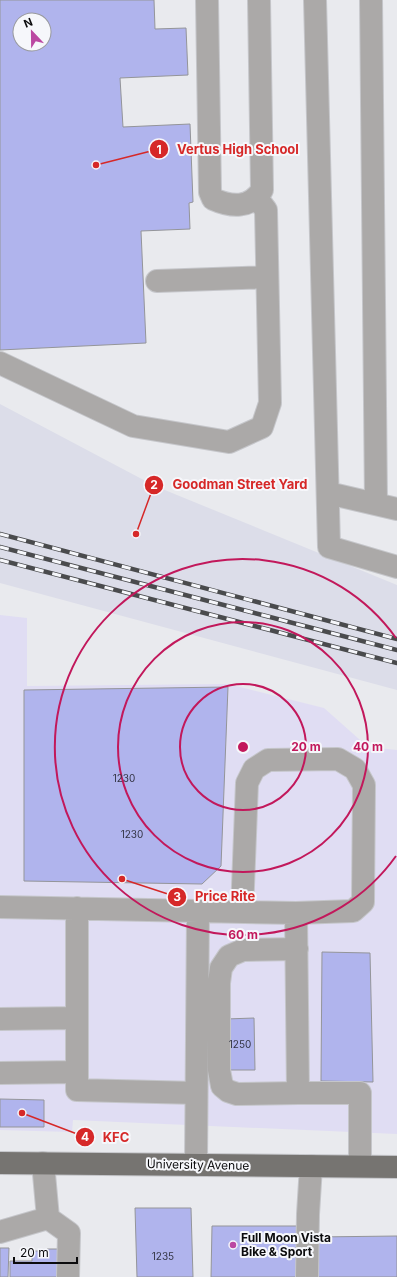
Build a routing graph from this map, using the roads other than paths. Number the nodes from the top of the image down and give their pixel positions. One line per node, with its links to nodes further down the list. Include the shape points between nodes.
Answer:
1 (207, 0): 5 (lane, via 210,192 213,199 224,204 244,205)
2 (259, 0): 5 (lane, via 262,190)
3 (315, 0): 9 (lane)
4 (371, 0): 10 (lane)
5 (257, 198): 6 (lane, via 266,210)
6 (267, 278): 7 (lane); 8 (lane, via 270,403 262,427 229,442 133,426)
7 (157, 281)
8 (0, 363)
9 (328, 493): 10 (lane); 12 (lane, via 329,547)
10 (376, 504): 11 (lane)
11 (397, 509)
12 (397, 567)
13 (0, 907): 14 (lane)
14 (77, 908): 15 (lane); 19 (lane)
15 (198, 911): 16 (lane); 23 (lane)
16 (242, 912): 17 (lane); 17 (lane, via 247,783 254,769 268,760 338,759 355,769 364,784 363,902 353,911)
17 (296, 913): 18 (lane)
18 (297, 949): 24 (lane); 24 (lane, via 243,950 229,956 221,968 219,1070 222,1086 236,1094)
19 (77, 1018): 20 (lane); 21 (lane)
20 (0, 1019)
21 (77, 1072): 22 (lane); 23 (lane, via 77,1090)
22 (0, 1073)
23 (196, 1093): 27 (lane)
24 (298, 1093): 29 (lane, via 360,1093)
25 (0, 1163): 26 (main road, University Avenue)
26 (43, 1163): 27 (main road, University Avenue); 31 (lane)
27 (196, 1165): 28 (main road, University Avenue)
28 (310, 1166): 29 (main road, University Avenue); 34 (lane)
29 (360, 1166): 30 (main road, University Avenue)
30 (397, 1167)
31 (48, 1218): 32 (lane); 33 (lane, via 69,1233)
32 (0, 1232)
33 (68, 1277)
34 (307, 1277)

